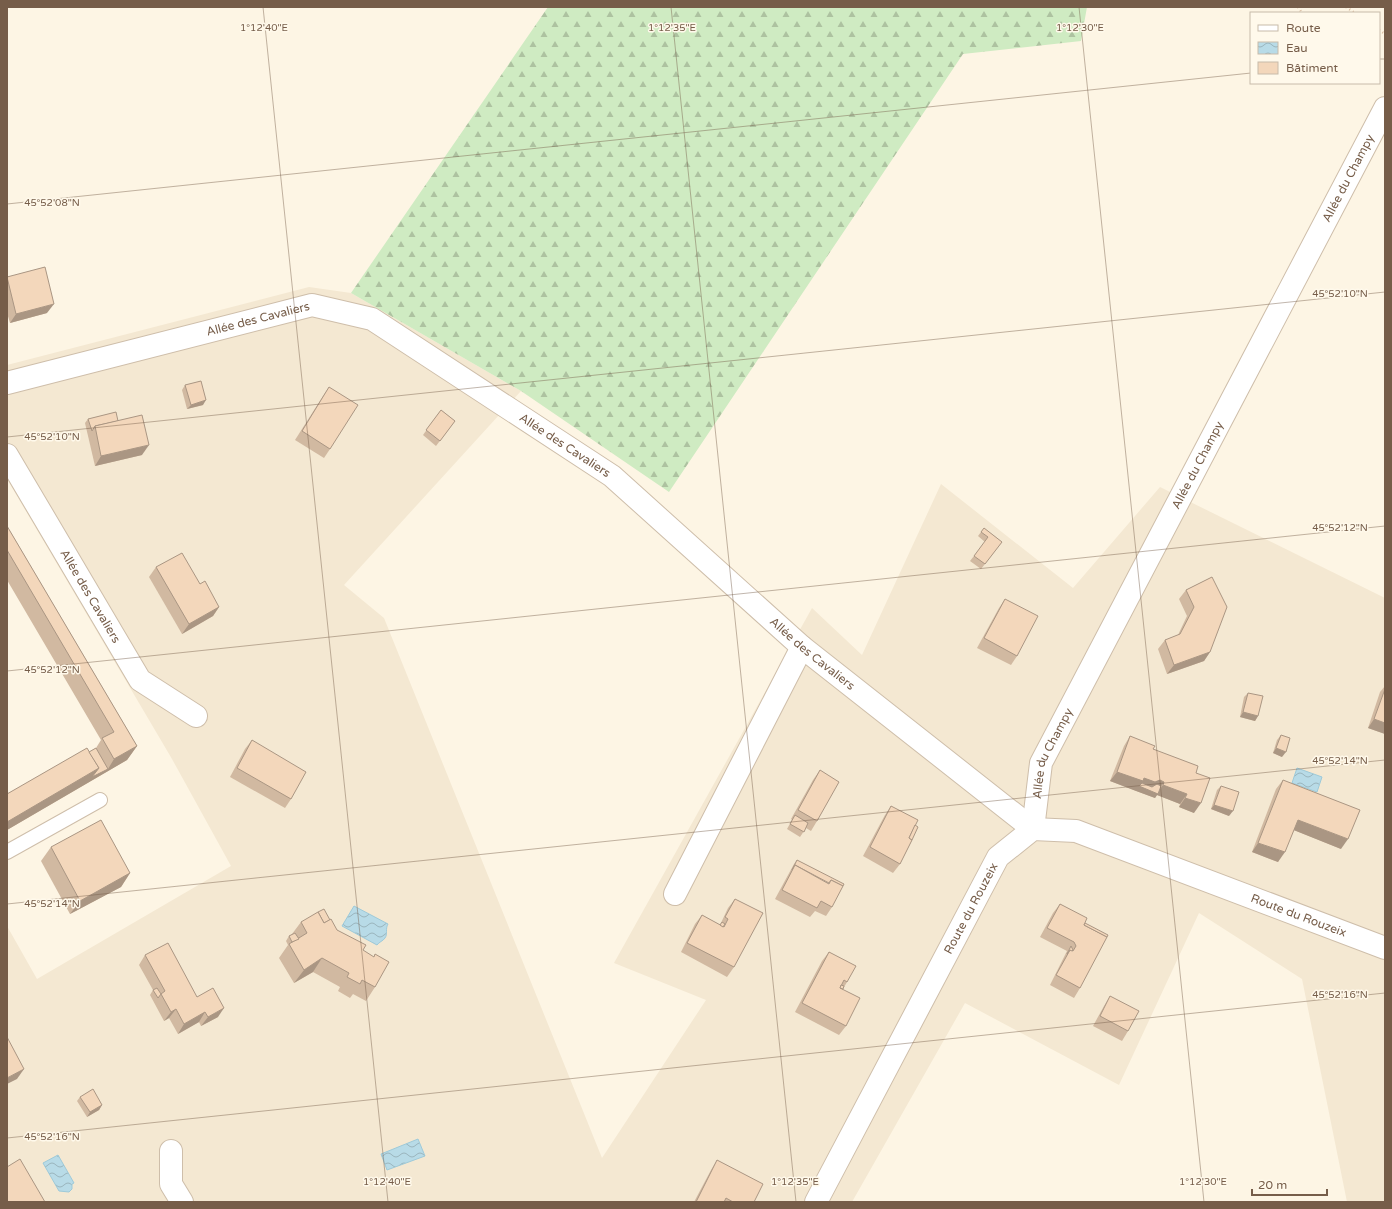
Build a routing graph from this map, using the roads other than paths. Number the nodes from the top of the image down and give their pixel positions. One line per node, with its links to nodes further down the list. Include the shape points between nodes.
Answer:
1 (1385, 108): 7 (street, Allée du Champy, via 1041,763)
2 (7, 383): 4 (street, Allée des Cavaliers, via 312,304 372,319 612,476)
3 (7, 455): 5 (street, Allée des Cavaliers, via 140,680)
4 (802, 647): 7 (street, Allée des Cavaliers); 9 (street)
5 (196, 716)
6 (100, 800): 8 (lane)
7 (1034, 829): 10 (street, Route du Rouzeix, via 1076,831); 13 (street, Route du Rouzeix, via 998,857)
8 (7, 852)
9 (675, 894)
10 (1385, 948)
11 (171, 1151): 12 (street, via 171,1184)
12 (182, 1202)
13 (816, 1202)

